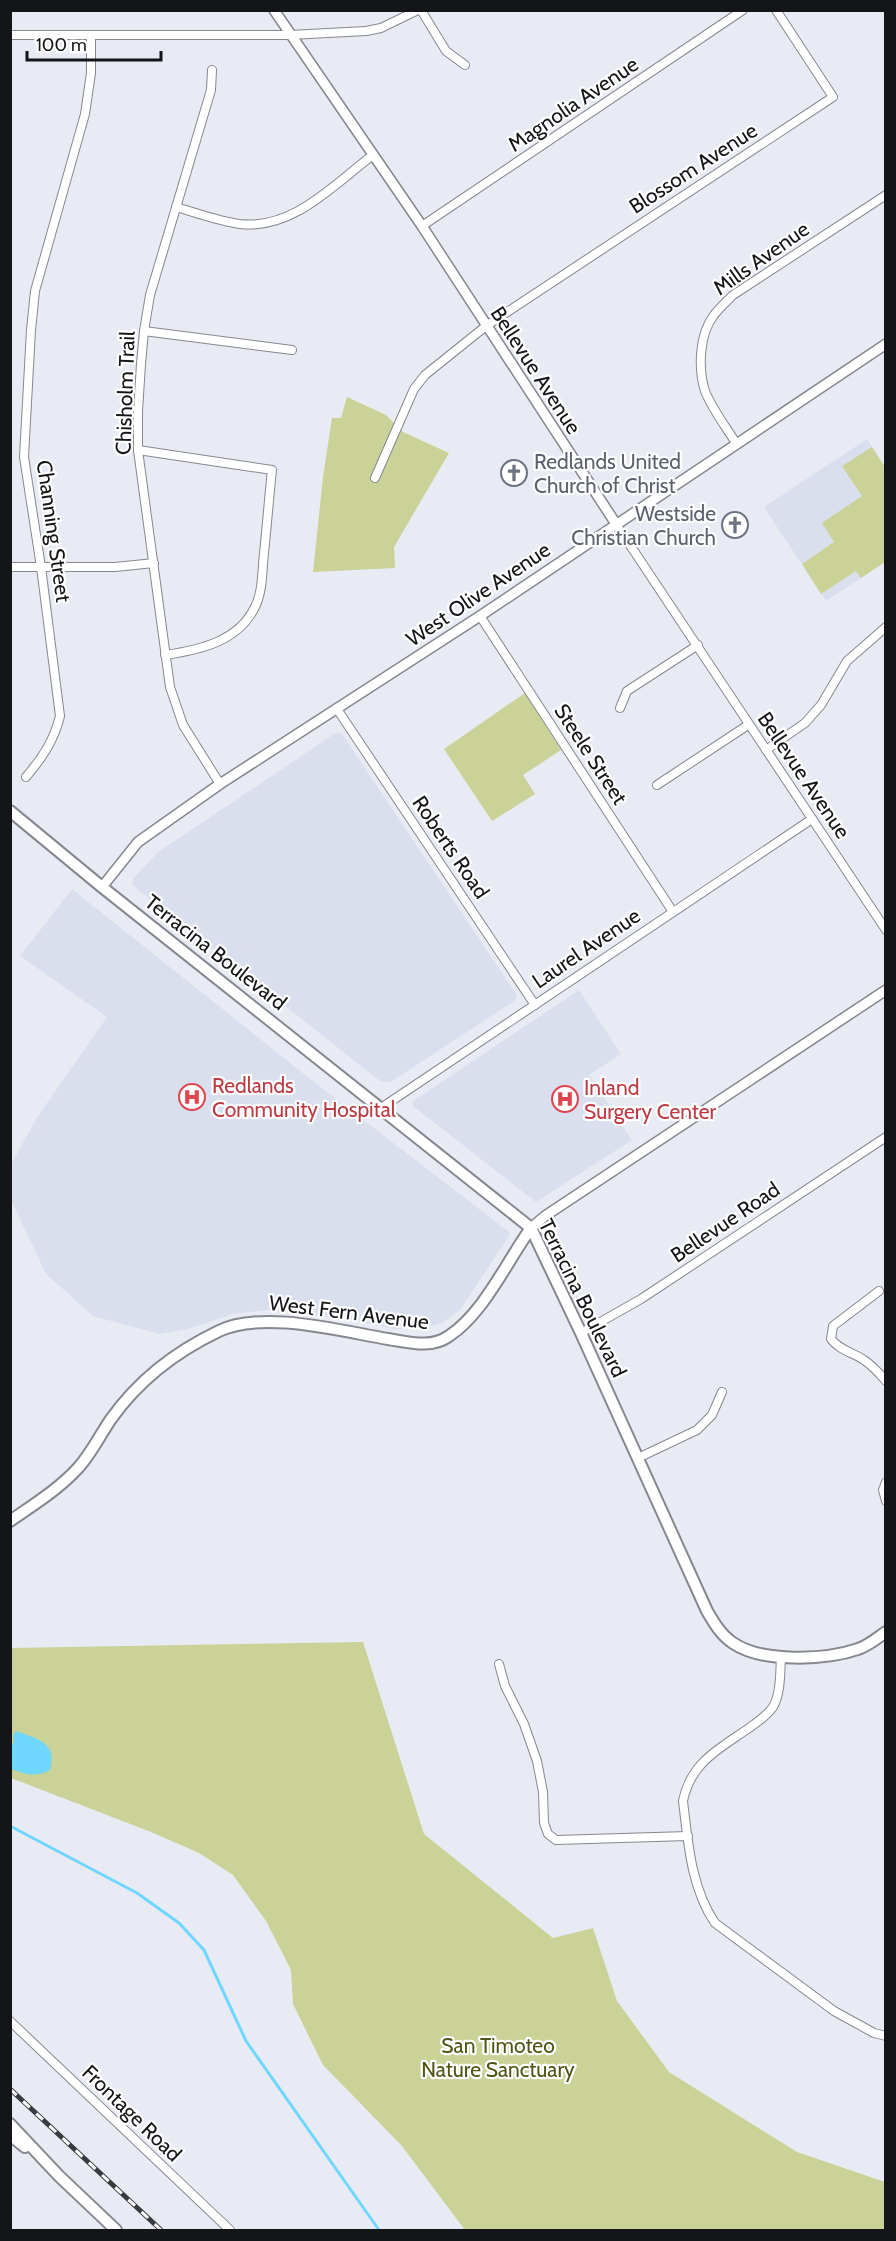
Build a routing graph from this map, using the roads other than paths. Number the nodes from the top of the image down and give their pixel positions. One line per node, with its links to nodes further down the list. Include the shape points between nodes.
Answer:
1 (274, 10): 7 (street, Bellevue Avenue)
2 (420, 10): 7 (street, via 381,28); 8 (street, via 446,51)
3 (743, 10): 13 (street, Magnolia Avenue)
4 (776, 10): 14 (street, Blossom Avenue, via 834,97)
5 (10, 35): 6 (street)
6 (91, 35): 7 (street); 24 (street, Channing Street, via 85,114 35,291 31,330 24,457)
7 (290, 35): 10 (street, Bellevue Avenue)
8 (465, 65)
9 (212, 70): 12 (street, Chisholm Trail, via 211,90)
10 (373, 155): 12 (street, via 300,211 283,219 240,224); 13 (street, Bellevue Avenue)
11 (885, 195): 18 (street, Mills Avenue, via 733,295 712,316 703,340 702,376 710,402)
12 (177, 207): 15 (street, Chisholm Trail, via 150,296)
13 (422, 226): 14 (street, Bellevue Avenue)
14 (486, 326): 20 (street, via 419,381); 21 (street, Bellevue Avenue)
15 (144, 331): 17 (street); 19 (street, Chisholm Trail)
16 (885, 344): 18 (street, West Olive Avenue)
17 (292, 350)
18 (736, 443): 21 (street, West Olive Avenue)
19 (138, 450): 22 (street, Chisholm Trail); 28 (street, via 272,470 261,587 255,607 234,633 192,651)
20 (375, 478)
21 (616, 524): 25 (street, West Olive Avenue); 27 (street, Bellevue Avenue)
22 (154, 563): 24 (street); 28 (street, Chisholm Trail)
23 (10, 567): 24 (street)
24 (41, 567): 33 (street, Channing Street, via 60,716 56,734)
25 (480, 616): 30 (street, West Olive Avenue); 39 (street, Steele Street)
26 (885, 627): 32 (street, via 847,661 821,705 805,723)
27 (698, 645): 29 (street, via 627,691); 31 (street, Bellevue Avenue)
28 (165, 655): 34 (street, Chisholm Trail, via 170,687 183,725)
29 (620, 708)
30 (337, 709): 34 (street, West Olive Avenue); 42 (street, Roberts Road)
31 (748, 725): 32 (street, Bellevue Avenue); 35 (street)
32 (766, 750): 37 (street, Bellevue Avenue)
33 (26, 777)
34 (220, 784): 38 (street, West Olive Avenue, via 138,842)
35 (657, 785)
36 (10, 811): 38 (main road, Terracina Boulevard)
37 (812, 819): 39 (street, Laurel Avenue); 40 (street, Bellevue Avenue)
38 (102, 887): 43 (main road, Terracina Boulevard)
39 (673, 912): 42 (street, Laurel Avenue)
40 (885, 930)
41 (885, 990): 45 (street, West Fern Avenue)
42 (535, 1005): 43 (street, Laurel Avenue)
43 (381, 1108): 45 (main road, Terracina Boulevard)
44 (885, 1137): 47 (street, Bellevue Road, via 640,1299)
45 (531, 1228): 47 (main road, Terracina Boulevard); 53 (main road, West Fern Avenue, via 474,1312 439,1342 413,1343 264,1321 220,1330 189,1347 131,1394 79,1467)
46 (879, 1291): 48 (street, via 833,1326 831,1339 876,1369)
47 (581, 1333): 50 (main road, Terracina Boulevard)
48 (885, 1381)
49 (722, 1392): 50 (street, via 712,1415 697,1430)
50 (638, 1458): 55 (main road, Terracina Boulevard, via 714,1624 735,1644)
51 (885, 1484): 52 (street)
52 (885, 1501)
53 (10, 1521)
54 (885, 1632): 55 (main road, Terracina Boulevard, via 860,1649 825,1658)
55 (782, 1657): 57 (street, via 772,1709 693,1772 683,1801)
56 (499, 1664): 57 (street, via 537,1761 548,1834 556,1840)
57 (687, 1836): 59 (street, via 703,1906 715,1923 834,2011)
58 (10, 2021): 64 (street, Frontage Road)
59 (885, 2036)
60 (10, 2124): 62 (main road)
61 (10, 2135): 62 (main road)
62 (59, 2176): 63 (main road)
63 (116, 2230)
64 (230, 2230)

